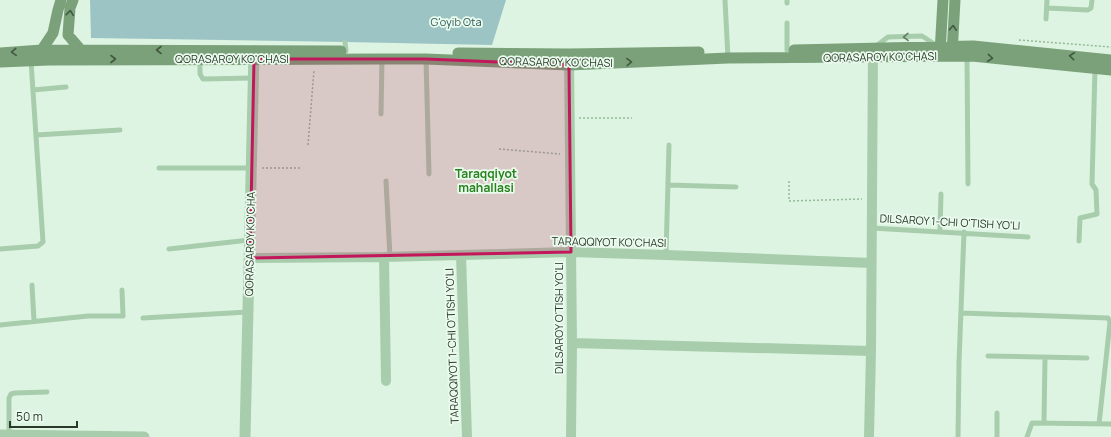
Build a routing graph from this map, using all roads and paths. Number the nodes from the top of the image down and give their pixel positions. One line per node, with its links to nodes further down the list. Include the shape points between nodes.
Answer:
1 (61, 0): 11 (main road)
2 (73, 0): 12 (main road, one-way to 2)
3 (725, 0): 24 (lane)
4 (943, 0): 19 (main road)
5 (955, 0): 20 (main road, one-way to 5)
6 (1047, 0): 8 (lane)
7 (1092, 0): 8 (lane, via 1091,8 1088,10)
8 (1047, 8): 9 (lane)
9 (1046, 19)
10 (787, 23): 18 (lane)
11 (53, 33): 15 (main road); 16 (main road)
12 (68, 35): 16 (main road); 17 (main road)
13 (1019, 40): 14 (path)
14 (1111, 48)
15 (42, 50): 16 (main road, QORASAROY KO'CHASI); 21 (main road, QORASAROY KO'CHASI, one-way to 21); 30 (main road)
16 (61, 50): 17 (main road, QORASAROY KO'CHASI); 26 (main road); 31 (main road)
17 (81, 50): 23 (main road, QORASAROY KO'CHASI, one-way to 17)
18 (787, 50): 22 (main road, QORASAROY KO'CHASI); 24 (main road, QORASAROY KO'CHASI)
19 (940, 52): 20 (main road, QORASAROY KO'CHASI); 22 (main road, QORASAROY KO'CHASI)
20 (952, 52): 25 (main road, QORASAROY KO'CHASI); 33 (main road, QORASAROY KO'CHASI, one-way to 20, via 973,46)
21 (0, 53)
22 (872, 53): 24 (main road, QORASAROY KO'CHASI); 60 (street)
23 (254, 55): 27 (main road, QORASAROY KO'CHASI); 28 (main road, QORASAROY KO'CHASI); 32 (main road, QORASAROY KO'CHASI, via 345,46); 38 (street, QORASAROY KO'CHA)
24 (728, 55): 32 (main road, QORASAROY KO'CHASI)
25 (967, 56): 35 (main road, QORASAROY KO'CHASI, one-way to 35); 56 (lane)
26 (74, 59): 27 (main road, QORASAROY KO'CHASI, one-way to 27); 31 (main road, QORASAROY KO'CHASI)
27 (200, 59): 38 (lane, via 200,74 203,79)
28 (382, 59): 29 (main road, QORASAROY KO'CHASI); 41 (lane)
29 (426, 59): 32 (main road, QORASAROY KO'CHASI); 53 (lane)
30 (33, 60): 31 (main road, QORASAROY KO'CHASI); 34 (main road, QORASAROY KO'CHASI); 40 (lane)
31 (50, 60)
32 (569, 60): 42 (street, DILSAROY O'TISH YO'LI)
33 (1111, 60)
34 (0, 62)
35 (1095, 68): 37 (main road, QORASAROY KO'CHASI); 66 (lane, via 1092,184 1096,190 1097,214 1080,218)
36 (314, 70): 46 (path)
37 (1111, 70)
38 (254, 78): 51 (street, QORASAROY KO'CHA)
39 (66, 87): 40 (lane)
40 (33, 90): 45 (lane)
41 (380, 114)
42 (569, 118): 43 (path); 49 (street, DILSAROY O'TISH YO'LI)
43 (632, 118)
44 (120, 130): 45 (lane)
45 (36, 135): 67 (lane, via 43,242 38,246)
46 (308, 144)
47 (670, 145): 57 (lane)
48 (499, 149): 49 (path)
49 (570, 155): 69 (street, DILSAROY O'TISH YO'LI)
50 (159, 168): 51 (lane)
51 (252, 168): 52 (path); 65 (street, QORASAROY KO'CHA)
52 (302, 168)
53 (429, 174)
54 (386, 181): 72 (lane)
55 (789, 181): 60 (path, via 789,201)
56 (968, 184)
57 (668, 185): 58 (lane); 70 (lane)
58 (736, 187)
59 (941, 194): 62 (lane)
60 (872, 199): 61 (street)
61 (871, 228): 62 (lane, DILSAROY 1-CHI O'TISH YO'LI); 74 (street)
62 (940, 231): 63 (lane, DILSAROY 1-CHI O'TISH YO'LI)
63 (964, 232): 64 (lane, DILSAROY 1-CHI O'TISH YO'LI); 78 (lane)
64 (1028, 237)
65 (250, 240): 68 (lane); 73 (street, QORASAROY KO'CHA)
66 (1078, 241)
67 (0, 249)
68 (169, 249)
69 (571, 252): 70 (street, TARAQQIYOT KO'CHASI); 71 (street, TARAQQIYOT KO'CHASI); 82 (street, DILSAROY O'TISH YO'LI)
70 (666, 254): 74 (street, TARAQQIYOT KO'CHASI)
71 (461, 255): 72 (street, TARAQQIYOT KO'CHASI); 98 (street, TARAQQIYOT 1-CHI O'TISH YO'LI)
72 (387, 257): 73 (street, TARAQQIYOT KO'CHASI); 87 (street)
73 (250, 258): 77 (street, QORASAROY KO'CHA)
74 (871, 263): 83 (street)
75 (32, 285): 80 (lane)
76 (122, 290): 80 (lane, via 123,316 88,316)
77 (249, 312): 79 (lane); 97 (street, QORASAROY KO'CHA)
78 (961, 313): 91 (lane, via 1108,318 1110,322); 101 (lane)
79 (143, 318)
80 (34, 322): 81 (lane)
81 (0, 325)
82 (572, 343): 83 (street); 99 (street, DILSAROY O'TISH YO'LI)
83 (871, 350): 100 (street)
84 (988, 356): 85 (lane)
85 (1046, 357): 86 (lane); 90 (lane)
86 (1087, 358)
87 (386, 381)
88 (47, 392): 93 (lane, via 11,394)
89 (997, 413): 102 (lane)
90 (1044, 423): 91 (lane); 103 (lane, via 1032,423)
91 (1099, 424): 92 (lane)
92 (1111, 424)
93 (5, 435): 94 (street)
94 (58, 436): 95 (street)
95 (138, 437): 96 (street)
96 (144, 437)
97 (245, 437)
98 (467, 437)
99 (571, 437)
100 (869, 437)
101 (958, 437)
102 (997, 437)
103 (1027, 437)

